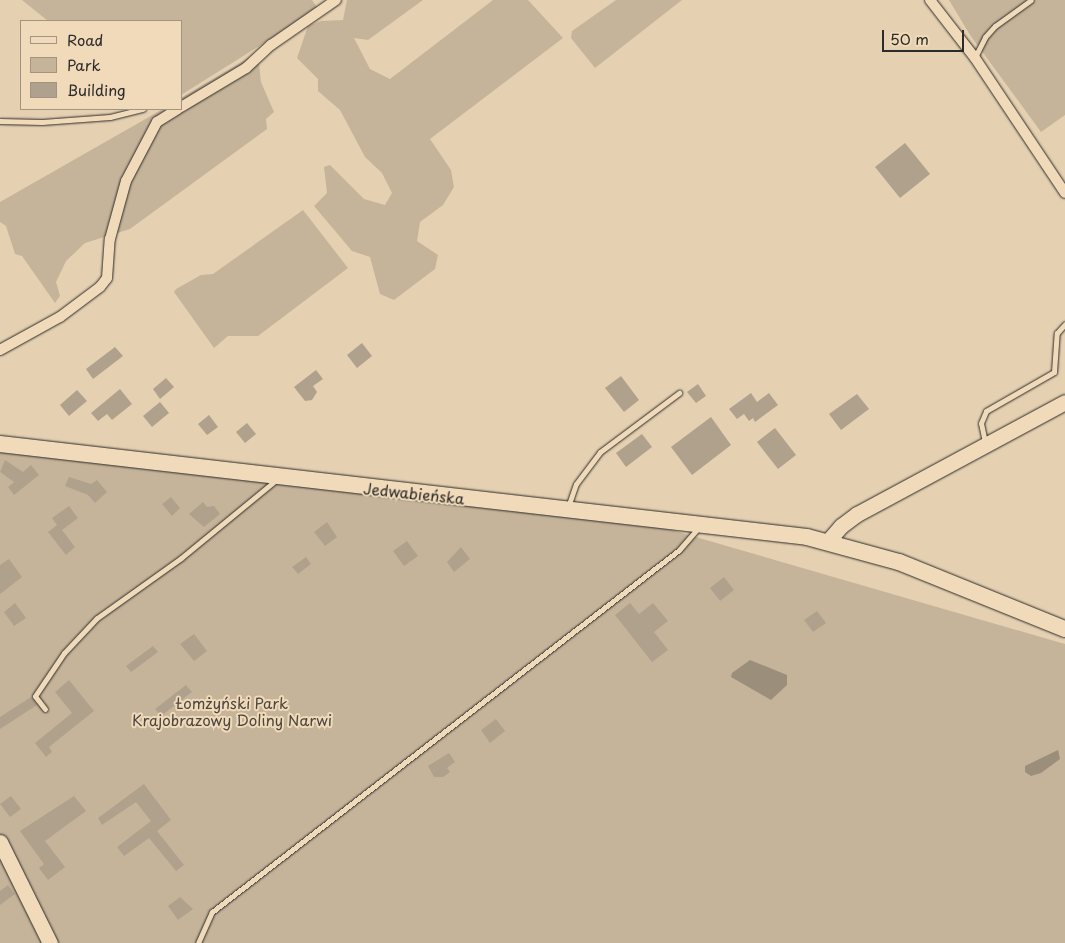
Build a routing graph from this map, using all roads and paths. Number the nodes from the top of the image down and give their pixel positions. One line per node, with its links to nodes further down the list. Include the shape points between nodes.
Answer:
1 (336, 0): 5 (street, via 271,45 239,74)
2 (930, 0): 4 (street)
3 (1032, 0): 4 (lane, via 985,36)
4 (975, 58): 9 (street)
5 (182, 106)
6 (139, 110): 8 (lane, via 110,117 42,122)
7 (176, 110): 11 (street, via 157,122 126,180 110,239 107,278 60,317)
8 (0, 121)
9 (1065, 193)
10 (1065, 324): 15 (lane, via 1058,334 1054,372 983,414 981,423)
11 (0, 350)
12 (679, 393): 17 (lane, via 600,452 576,484)
13 (1065, 402): 15 (main road)
14 (0, 444): 16 (main road, Jedwabieńska)
15 (986, 444): 19 (main road, via 858,514 841,526)
16 (278, 478): 17 (main road, Jedwabieńska); 21 (lane, via 181,558 97,618 64,653 35,696)
17 (567, 510): 18 (main road, Jedwabieńska)
18 (699, 525): 19 (main road, Jedwabieńska); 24 (lane, via 679,550 212,912)
19 (828, 542): 20 (main road, Jedwabieńska, via 906,564)
20 (1065, 630)
21 (44, 709)
22 (0, 842): 23 (main road)
23 (50, 943)
24 (198, 943)

